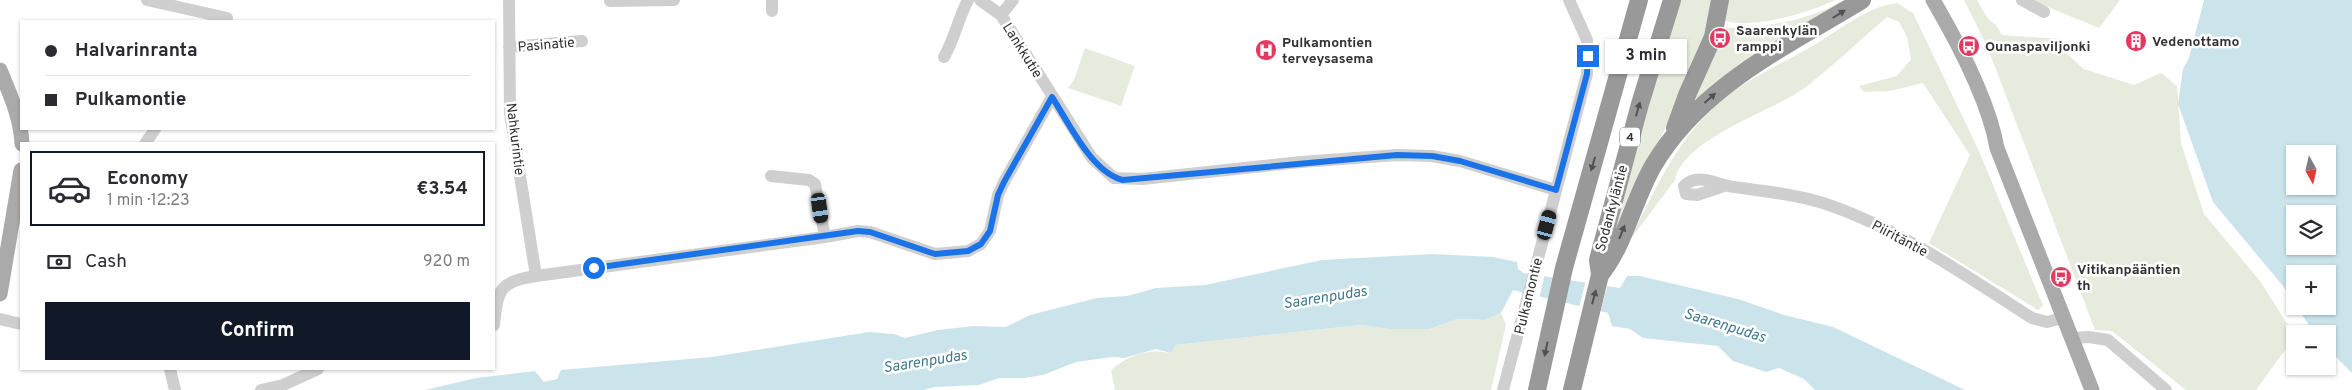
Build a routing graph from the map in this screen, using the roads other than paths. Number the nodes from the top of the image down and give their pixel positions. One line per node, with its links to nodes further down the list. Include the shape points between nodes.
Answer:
1 (147, 0): 18 (street)
2 (509, 0): 20 (street, Nahkurintie)
3 (674, 0): 15 (street)
4 (968, 0): 21 (street, via 956,36)
5 (980, 0): 17 (street, Lankkutie)
6 (1013, 0): 17 (street)
7 (1569, 0): 32 (street, Pulkamontie, via 1587,40 1587,74)
8 (1639, 0): 48 (highway, Sodankyläntie / 4, one-way to 48, via 1564,268)
9 (1672, 0): 35 (highway, Sodankyläntie / 4, one-way to 9, via 1598,260 1620,175)
10 (1720, 0): 26 (highway, via 1713,37)
11 (1862, 0): 26 (highway, one-way to 11, via 1690,116 1729,82)
12 (1924, 0): 28 (main road, via 1952,49 1989,137)
13 (1933, 0): 28 (main road, via 1978,91)
14 (2022, 0): 16 (street)
15 (610, 1)
16 (2044, 12)
17 (1002, 15): 23 (street, Lankkutie)
18 (226, 20)
19 (582, 41): 20 (street, Pasinatie)
20 (509, 47): 36 (street, Nahkurintie, via 510,113)
21 (944, 57)
22 (0, 70): 24 (main road, via 12,97)
23 (1052, 97): 32 (street, Lankkutie, via 1092,158 1106,173 1123,180 1397,155 1460,161); 33 (street, via 1004,182 990,231 981,244 968,251 935,254 870,232)
24 (20, 128)
25 (154, 130): 27 (street)
26 (1673, 136): 35 (highway, one-way to 26, via 1611,261 1644,183)
27 (146, 142)
28 (1997, 148): 39 (main road)
29 (20, 175): 34 (main road)
30 (771, 176): 33 (street, via 809,180 815,184)
31 (1724, 186): 39 (street, Piiritäntie, via 1797,196 1856,215 1935,256 2032,318 2047,322)
32 (1556, 190): 47 (street, Pulkamontie)
33 (825, 237): 36 (street)
34 (4, 254): 37 (main road)
35 (1600, 275): 49 (highway, Sodankyläntie / 4, one-way to 35)
36 (536, 276): 38 (street, via 503,286 497,295)
37 (0, 294)
38 (495, 315)
39 (2063, 318): 42 (main road)
40 (0, 319): 41 (street)
41 (20, 324)
42 (2071, 338): 50 (main road); 51 (street, via 2108,340)
43 (170, 370): 45 (street)
44 (316, 370): 46 (street, via 283,385)
45 (175, 390)
46 (261, 390)
47 (1503, 390)
48 (1537, 390)
49 (1572, 390)
50 (2092, 390)
51 (2166, 390)

